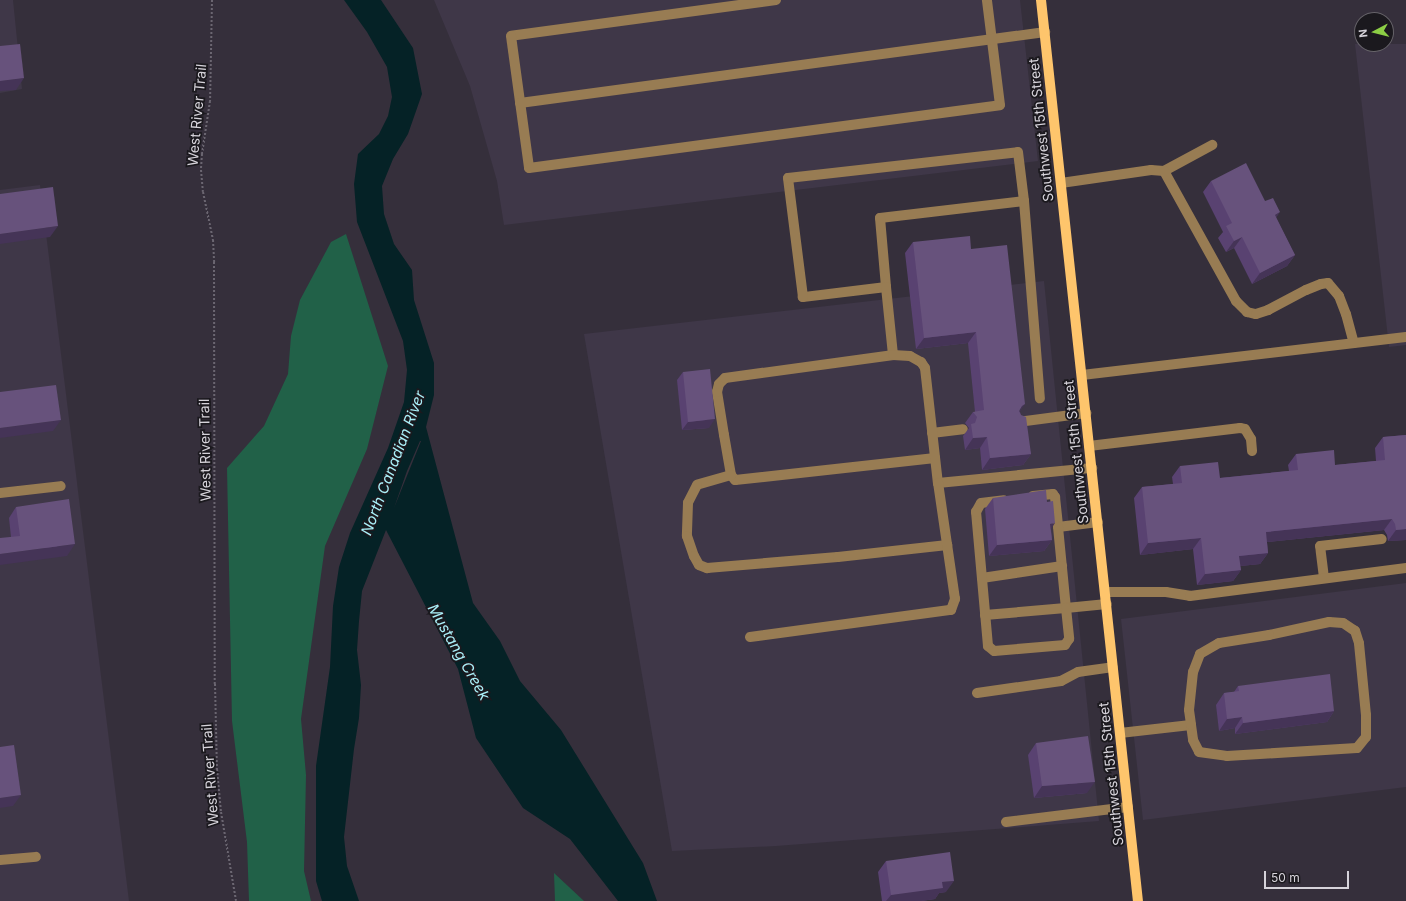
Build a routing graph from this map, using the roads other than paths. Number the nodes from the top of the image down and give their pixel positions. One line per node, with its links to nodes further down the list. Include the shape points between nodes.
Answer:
1 (776, 0): 6 (lane, via 511,36)
2 (987, 0): 5 (lane)
3 (1041, 0): 4 (main road, Southwest 15th Street)
4 (1045, 32): 5 (lane); 9 (main road, Southwest 15th Street)
5 (993, 41): 6 (lane); 6 (lane, via 1000,105 529,168)
6 (520, 103)
7 (1212, 145): 8 (lane)
8 (1164, 171): 9 (lane, via 1151,170); 13 (lane, via 1236,301 1247,312 1256,314 1268,310 1306,290 1328,283 1339,296)
9 (1061, 183): 15 (main road, Southwest 15th Street)
10 (1024, 201): 11 (lane, via 880,218); 11 (lane, via 1018,152 788,178 803,297); 16 (lane)
11 (886, 287): 14 (lane)
12 (1406, 337): 13 (lane)
13 (1354, 343): 15 (lane)
14 (893, 355): 20 (lane, via 910,356 921,362 925,368); 25 (lane, via 725,378 719,384 717,392)
15 (1082, 375): 17 (main road, Southwest 15th Street)
16 (1040, 398)
17 (1086, 413): 18 (lane); 21 (main road, Southwest 15th Street)
18 (1018, 422)
19 (963, 429): 20 (lane)
20 (932, 433): 23 (lane)
21 (1090, 446): 22 (lane, via 1240,428 1245,429 1251,439); 24 (main road, Southwest 15th Street)
22 (1252, 451)
23 (935, 458): 25 (lane, via 745,480 735,480); 26 (lane)
24 (1092, 468): 26 (lane); 29 (main road, Southwest 15th Street)
25 (730, 475): 32 (lane, via 697,485 688,503 688,536 699,565 707,568)
26 (938, 483): 32 (lane)
27 (61, 486): 28 (lane)
28 (0, 493)
29 (1098, 522): 30 (lane); 37 (main road, Southwest 15th Street)
30 (1058, 527): 33 (lane); 35 (lane, via 1053,494 981,503 976,512)
31 (1382, 539): 36 (lane, via 1320,546)
32 (947, 545): 41 (lane, via 955,599 951,610)
33 (1062, 566): 35 (lane); 39 (lane)
34 (1406, 568): 36 (lane)
35 (982, 578): 40 (lane)
36 (1324, 578): 37 (lane, via 1190,596 1166,592)
37 (1105, 592): 38 (main road, Southwest 15th Street)
38 (1107, 604): 39 (lane); 42 (main road, Southwest 15th Street)
39 (1066, 608): 40 (lane); 40 (lane, via 1069,639 1065,645 994,651 988,646)
40 (985, 615)
41 (750, 637)
42 (1113, 667): 43 (lane, via 1078,672 1061,681); 45 (main road, Southwest 15th Street)
43 (977, 692)
44 (1191, 725): 44 (lane, via 1193,740 1199,752 1216,755 1282,754 1357,748 1366,737 1366,715 1359,643 1355,631 1343,623 1329,622 1219,643 1200,654 1193,672 1189,710); 45 (lane)
45 (1120, 734): 46 (main road, Southwest 15th Street)
46 (1128, 807): 47 (lane); 50 (main road, Southwest 15th Street)
47 (1006, 822)
48 (36, 857): 49 (lane)
49 (0, 860)
50 (1138, 901)

